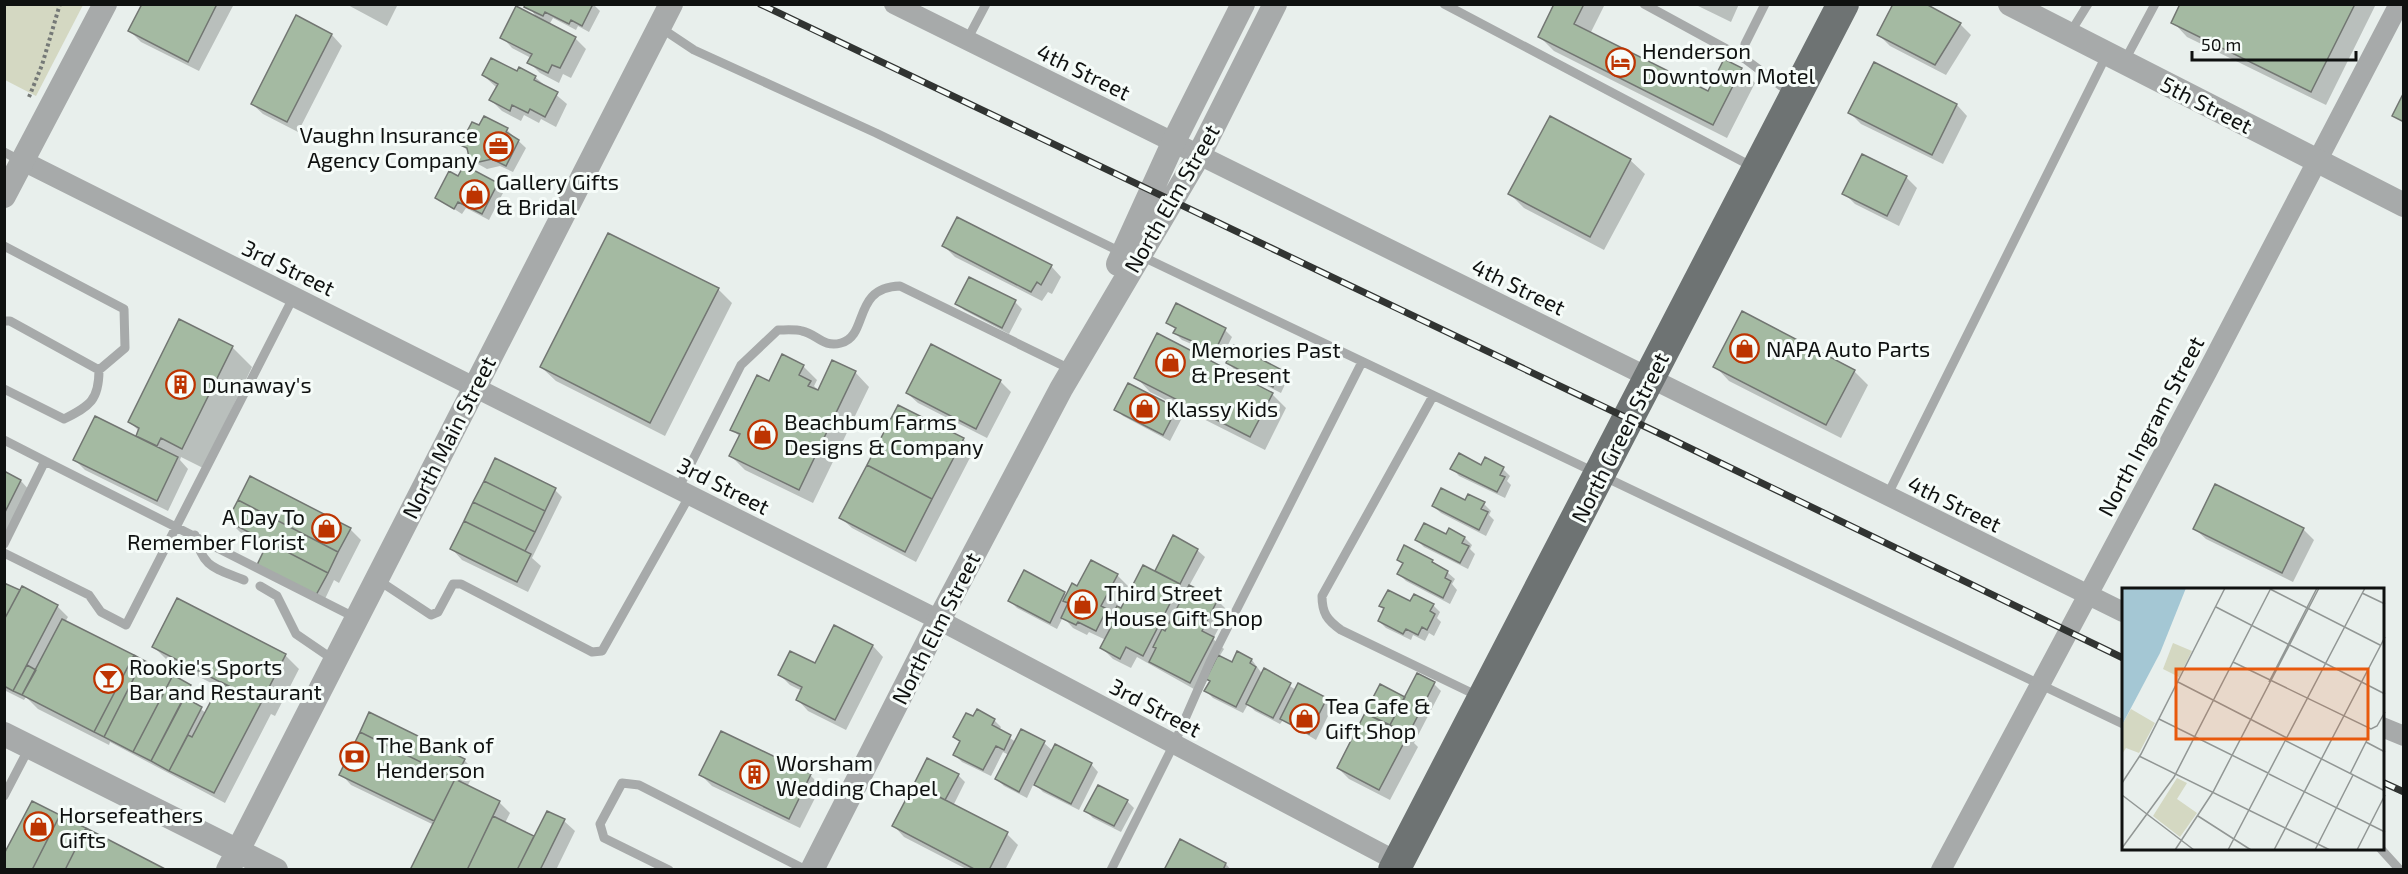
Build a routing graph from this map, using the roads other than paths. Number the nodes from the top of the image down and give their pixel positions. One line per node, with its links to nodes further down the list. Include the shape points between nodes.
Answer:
1 (105, 4): 23 (street)
2 (671, 4): 15 (street, North Main Street)
3 (894, 4): 17 (street, 4th Street)
4 (986, 4): 17 (lane)
5 (1244, 4): 21 (street, North Elm Street)
6 (1275, 4): 22 (street, North Elm Street)
7 (1444, 4): 25 (lane)
8 (1644, 4): 19 (lane)
9 (1765, 4): 19 (lane, via 1745,45)
10 (1843, 4): 20 (main road, North Green Street)
11 (2010, 4): 16 (street, 5th Street)
12 (2088, 4): 16 (lane)
13 (2155, 4): 18 (lane)
14 (2399, 4): 24 (street, North Ingram Street)
15 (659, 27): 29 (lane, via 694,50); 36 (street, North Main Street)
16 (2069, 35): 18 (street, 5th Street)
17 (968, 40): 21 (street, 4th Street)
18 (2115, 58): 24 (street, 5th Street); 43 (lane)
19 (1745, 59): 20 (lane)
20 (1796, 97): 25 (main road, North Green Street)
21 (1174, 141): 22 (street, 4th Street); 29 (street, North Elm Street)
22 (1199, 154): 29 (street, North Elm Street); 34 (street, 4th Street)
23 (14, 157): 26 (street); 30 (street, 3rd Street)
24 (2317, 160): 27 (street, 5th Street); 51 (street, North Ingram Street)
25 (1757, 170): 34 (main road, North Green Street)
26 (4, 196)
27 (2403, 205)
28 (4, 246): 33 (lane, via 124,309 125,348)
29 (1131, 254): 32 (lane); 35 (street, North Elm Street)
30 (294, 296): 36 (street, 3rd Street); 44 (lane)
31 (4, 321): 33 (lane)
32 (1362, 362): 38 (lane); 62 (lane, via 1210,662)
33 (99, 370): 37 (lane, via 99,389 86,408 64,419)
34 (1649, 378): 41 (main road, North Green Street); 43 (street, 4th Street)
35 (1065, 379): 42 (lane, via 900,286 883,286 873,295 852,336 843,343 825,344 803,331 778,330 758,346 741,365); 54 (street, North Elm Street)
36 (474, 386): 42 (street, 3rd Street); 48 (street, North Main Street)
37 (4, 389)
38 (1433, 396): 41 (lane); 57 (lane, via 1322,596 1322,609 1328,621 1341,630)
39 (4, 440): 40 (lane)
40 (45, 461): 44 (lane); 46 (lane)
41 (1598, 476): 56 (lane); 57 (main road, North Green Street)
42 (684, 492): 48 (lane, via 602,651 592,652 461,584 453,584 438,612 431,615); 54 (street, 3rd Street)
43 (1887, 496): 51 (street, 4th Street)
44 (176, 526): 45 (lane); 47 (lane, via 126,626 101,612 89,595)
45 (195, 536): 49 (lane, via 200,555 211,566); 53 (lane)
46 (4, 544)
47 (4, 553)
48 (376, 579): 53 (street, North Main Street)
49 (244, 580)
50 (260, 586): 55 (lane, via 277,596 296,634)
51 (2086, 594): 52 (street, 4th Street); 56 (street, North Ingram Street)
52 (2122, 612)
53 (356, 618): 55 (street, North Main Street)
54 (939, 620): 62 (street, 3rd Street); 71 (street, North Elm Street)
55 (334, 660): 66 (street, North Main Street)
56 (2039, 684): 58 (lane); 73 (street, North Ingram Street)
57 (1483, 699): 67 (main road, North Green Street)
58 (2122, 724)
59 (2384, 728): 61 (street)
60 (4, 734): 63 (street)
61 (2403, 736)
62 (1174, 744): 67 (street, 3rd Street); 72 (lane)
63 (30, 747): 64 (lane); 66 (street)
64 (4, 796)
65 (2381, 850): 74 (lane)
66 (233, 860): 68 (street)
67 (1396, 866)
68 (276, 870)
69 (669, 870): 70 (lane, via 604,838 600,824 622,783 639,785)
70 (806, 870)
71 (812, 870)
72 (1111, 870)
73 (1941, 870)
74 (2400, 870)

